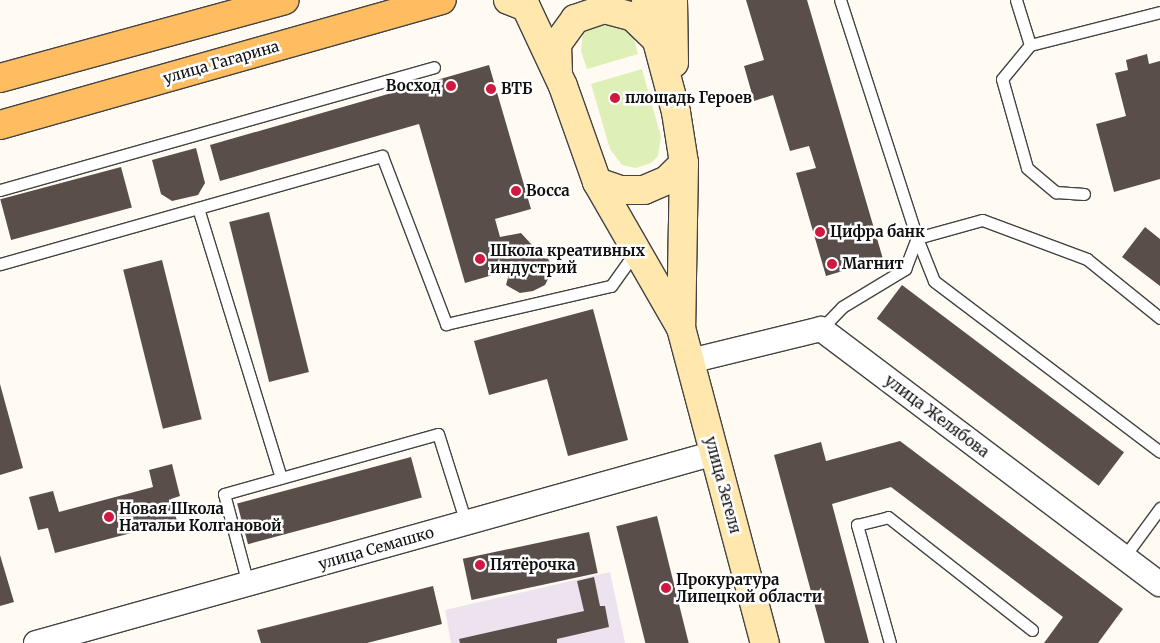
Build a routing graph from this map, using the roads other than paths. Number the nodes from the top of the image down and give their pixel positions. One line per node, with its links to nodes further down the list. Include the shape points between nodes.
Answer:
1 (442, 0): 15 (main road, улица Гагарина)
2 (508, 0): 12 (main road, via 526,7)
3 (646, 0): 9 (main road)
4 (673, 0): 14 (main road)
5 (840, 0): 21 (lane)
6 (1016, 0): 10 (lane)
7 (272, 2): 13 (main road)
8 (1160, 12): 10 (lane)
9 (657, 40): 12 (main road, via 633,17 604,9 575,19 557,44); 14 (main road)
10 (1030, 45): 19 (lane, via 1002,79 1027,168 1056,192)
11 (434, 67): 18 (lane)
12 (558, 74): 17 (main road)
13 (0, 78)
14 (676, 112): 16 (main road)
15 (0, 125)
16 (684, 163): 17 (main road, via 667,180 644,190 620,190); 25 (main road)
17 (597, 182): 22 (main road)
18 (0, 190)
19 (1084, 194)
20 (198, 208): 22 (lane, via 382,156 446,324 611,286); 23 (lane); 30 (lane)
21 (917, 238): 24 (lane, via 982,220 1087,259); 26 (lane, via 904,269 842,307); 28 (lane, via 934,281)
22 (636, 251): 25 (main road)
23 (0, 264)
24 (1160, 318)
25 (681, 328): 27 (main road, улица Зегеля)
26 (820, 329): 27 (street); 33 (street, улица Желябова)
27 (690, 362): 29 (main road, улица Зегеля)
28 (1160, 452)
29 (715, 453): 32 (street, улица Семашко); 38 (main road, улица Зегеля)
30 (281, 478): 32 (lane, via 438,434); 34 (lane, via 224,494)
31 (1160, 508): 33 (lane)
32 (466, 522): 34 (street, улица Семашко)
33 (1124, 557): 35 (street, улица Желябова)
34 (248, 584): 37 (street, улица Семашко)
35 (1160, 584)
36 (1032, 630): 39 (lane, via 888,517 857,524)
37 (36, 643)
38 (765, 643)
39 (890, 643)

